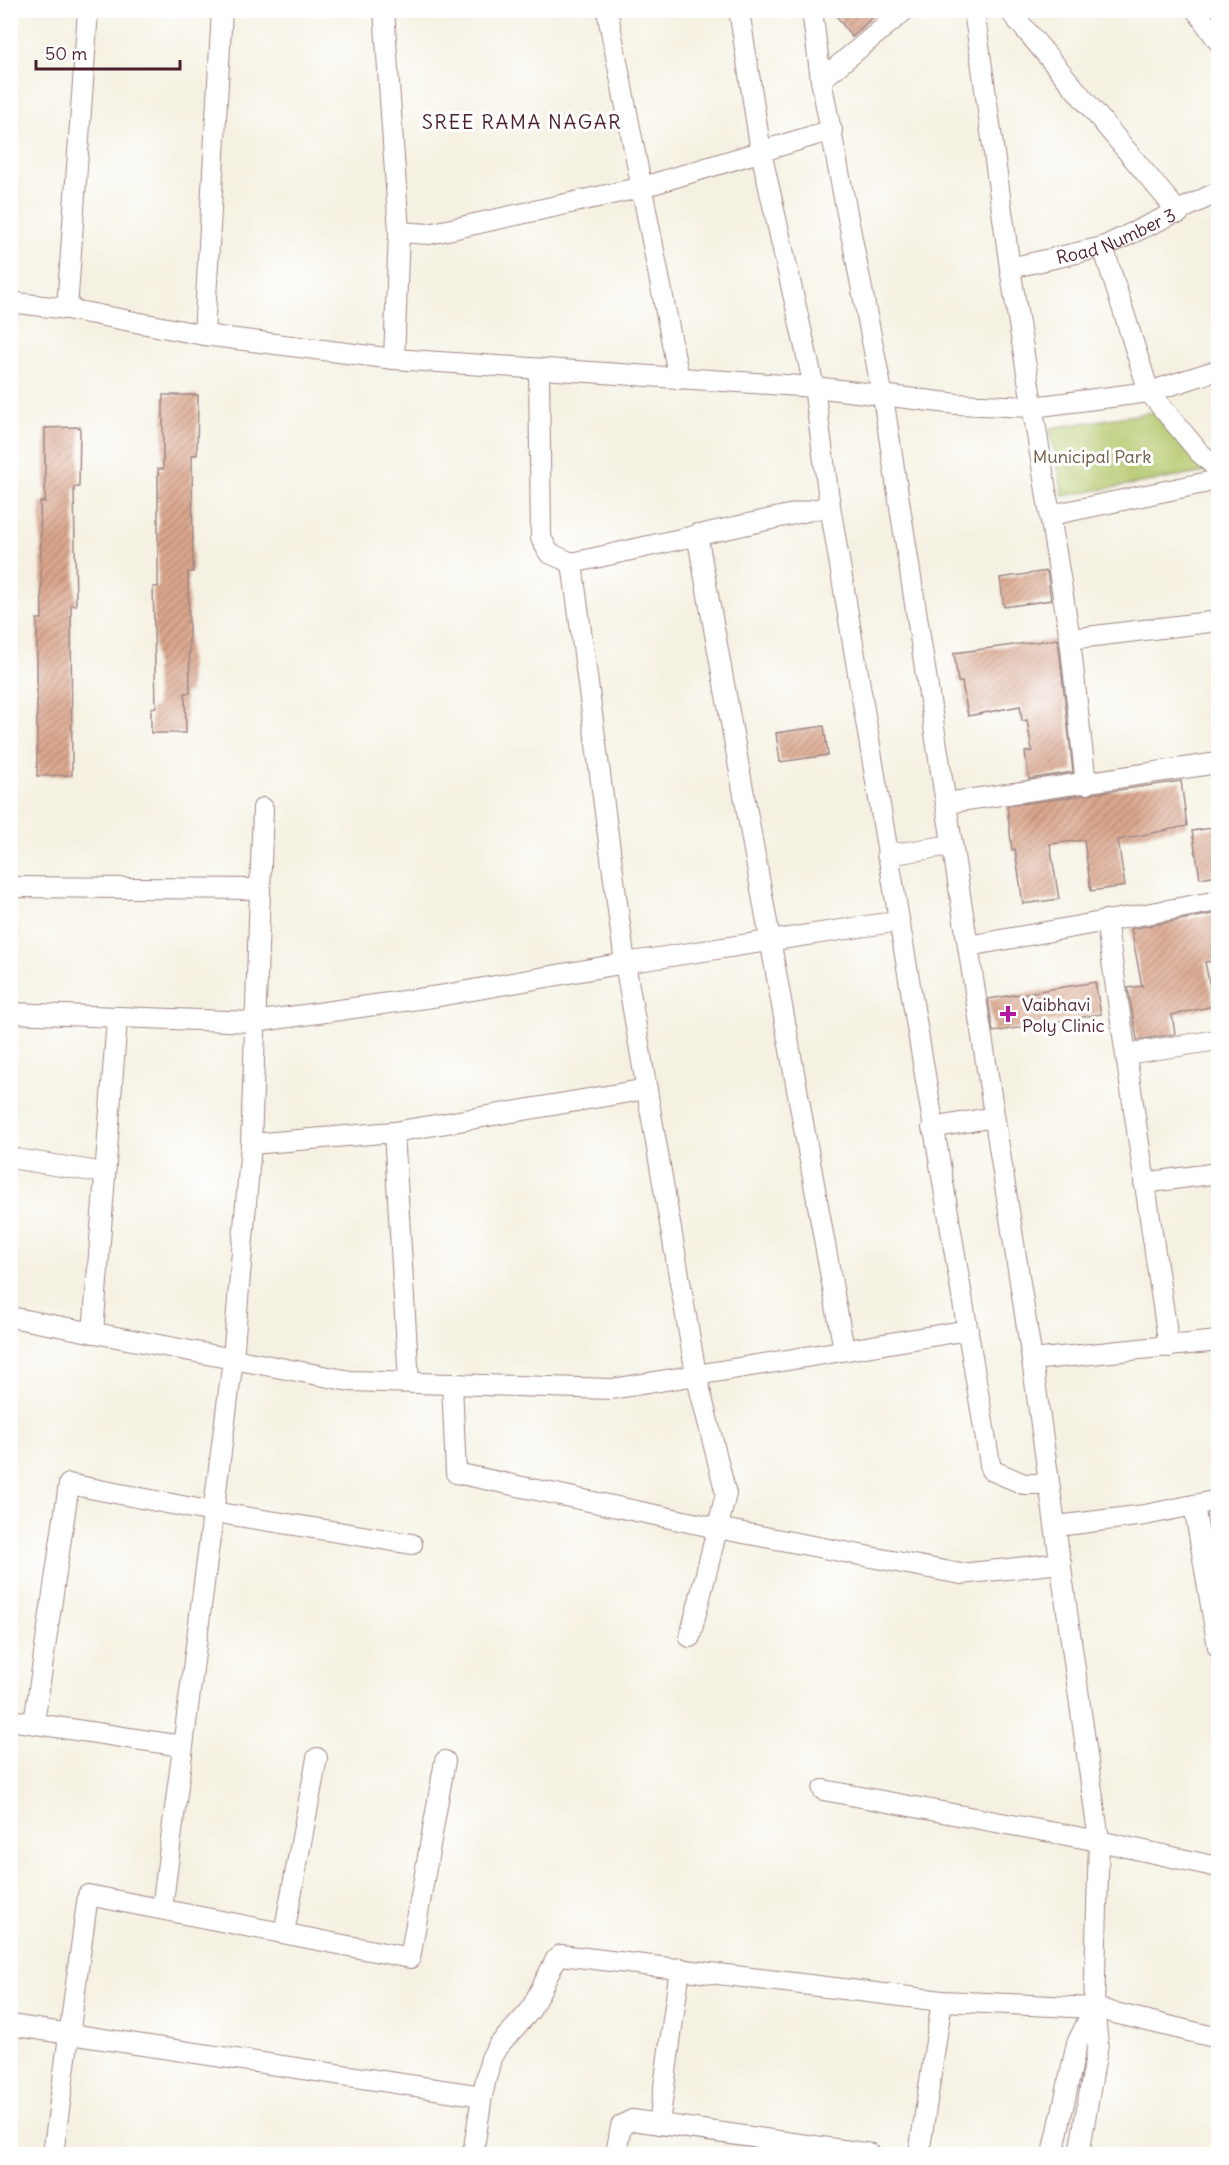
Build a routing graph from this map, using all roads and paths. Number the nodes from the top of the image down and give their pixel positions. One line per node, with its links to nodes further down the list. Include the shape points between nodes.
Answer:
1 (88, 10): 22 (street)
2 (222, 10): 23 (street)
3 (384, 10): 18 (street)
4 (608, 10): 15 (street)
5 (739, 10): 14 (street)
6 (812, 10): 12 (street)
7 (905, 10): 12 (street)
8 (974, 10): 20 (street)
9 (1009, 10): 17 (street)
10 (1196, 10): 11 (street)
11 (1218, 40)
12 (821, 80): 13 (street)
13 (832, 130): 14 (street); 30 (street)
14 (761, 152): 15 (street); 28 (street)
15 (644, 187): 18 (street, via 429,234); 27 (street)
16 (1218, 192): 17 (street, Road Number 3)
17 (1179, 213): 19 (street, Road Number 3)
18 (399, 232): 24 (street)
19 (1104, 247): 20 (street, Road Number 3); 29 (street)
20 (1010, 268): 31 (street)
21 (10, 302): 22 (street)
22 (67, 309): 23 (street)
23 (204, 335): 24 (street)
24 (394, 359): 25 (street)
25 (539, 370): 27 (street); 37 (street, via 541,538 549,554)
26 (1218, 370): 29 (street)
27 (679, 379): 28 (street)
28 (814, 387): 30 (street); 34 (street)
29 (1149, 392): 31 (street); 32 (street)
30 (883, 397): 31 (street); 42 (street)
31 (1033, 407): 35 (street)
32 (1218, 469)
33 (1218, 480): 35 (street)
34 (830, 506): 36 (street); 45 (street)
35 (1051, 515): 39 (street)
36 (697, 534): 37 (street); 51 (street)
37 (572, 563): 53 (street)
38 (1218, 621): 39 (street)
39 (1070, 639): 41 (street)
40 (1218, 763): 41 (street)
41 (1086, 784): 42 (street)
42 (946, 803): 44 (street)
43 (263, 808): 47 (street)
44 (952, 845): 45 (street); 52 (street)
45 (887, 855): 50 (street)
46 (10, 887): 47 (street)
47 (259, 890): 56 (street)
48 (1218, 901): 49 (street)
49 (1106, 920): 52 (street); 58 (street)
50 (899, 921): 51 (street); 61 (street)
51 (768, 939): 53 (street); 73 (street)
52 (968, 946): 60 (street)
53 (625, 963): 56 (street, via 439,996); 59 (street)
54 (10, 1013): 55 (street)
55 (117, 1019): 56 (street); 65 (street)
56 (254, 1022): 63 (street)
57 (1218, 1040): 58 (street)
58 (1126, 1054): 67 (street)
59 (647, 1089): 62 (street); 76 (street)
60 (994, 1117): 61 (street); 75 (street)
61 (932, 1128): 69 (street)
62 (394, 1132): 63 (street); 77 (street)
63 (251, 1144): 74 (street)
64 (10, 1158): 65 (street)
65 (105, 1173): 70 (street)
66 (1218, 1173): 67 (street)
67 (1144, 1183): 72 (street)
68 (10, 1317): 70 (street)
69 (968, 1330): 73 (street); 79 (street, via 991,1470 1024,1484)
70 (93, 1333): 74 (street)
71 (1218, 1341): 72 (street)
72 (1169, 1347): 75 (street)
73 (844, 1350): 76 (street)
74 (233, 1359): 77 (street, via 350,1381); 82 (street)
75 (1032, 1360): 79 (street)
76 (696, 1374): 78 (street, via 612,1389); 84 (street, via 726,1494)
77 (409, 1382): 78 (street)
78 (452, 1384): 84 (street, via 456,1473)
79 (1049, 1484): 83 (street)
80 (1218, 1500): 81 (street)
81 (1194, 1505): 83 (street); 88 (street)
82 (213, 1512): 85 (street); 90 (street, via 69,1484); 91 (street)
83 (1056, 1526): 86 (street)
84 (717, 1528): 86 (street, via 961,1574); 87 (street)
85 (412, 1544)
86 (1061, 1563): 95 (street)
87 (690, 1637)
88 (1218, 1647)
89 (10, 1720): 90 (street)
90 (34, 1724): 91 (street)
91 (182, 1746): 97 (street)
92 (317, 1758): 98 (street)
93 (445, 1761): 98 (street, via 410,1958)
94 (823, 1790): 95 (street)
95 (1099, 1841): 96 (street); 101 (street)
96 (1218, 1867)
97 (162, 1909): 98 (street); 103 (street, via 88,1895)
98 (284, 1933)
99 (680, 1968): 100 (street); 105 (street, via 561,1955 530,2011 491,2058); 106 (street)
100 (942, 2001): 101 (street); 111 (street)
101 (1094, 2008): 104 (street); 112 (street, via 1077,2043); 113 (street, via 1098,2044)
102 (10, 2025): 103 (street)
103 (69, 2033): 105 (street); 107 (street)
104 (1218, 2038)
105 (482, 2096): 108 (street)
106 (659, 2124): 109 (street, via 625,2121); 110 (street)
107 (53, 2154)
108 (473, 2154)
109 (616, 2154)
110 (871, 2154)
111 (919, 2154)
112 (1053, 2154)
113 (1079, 2154)

